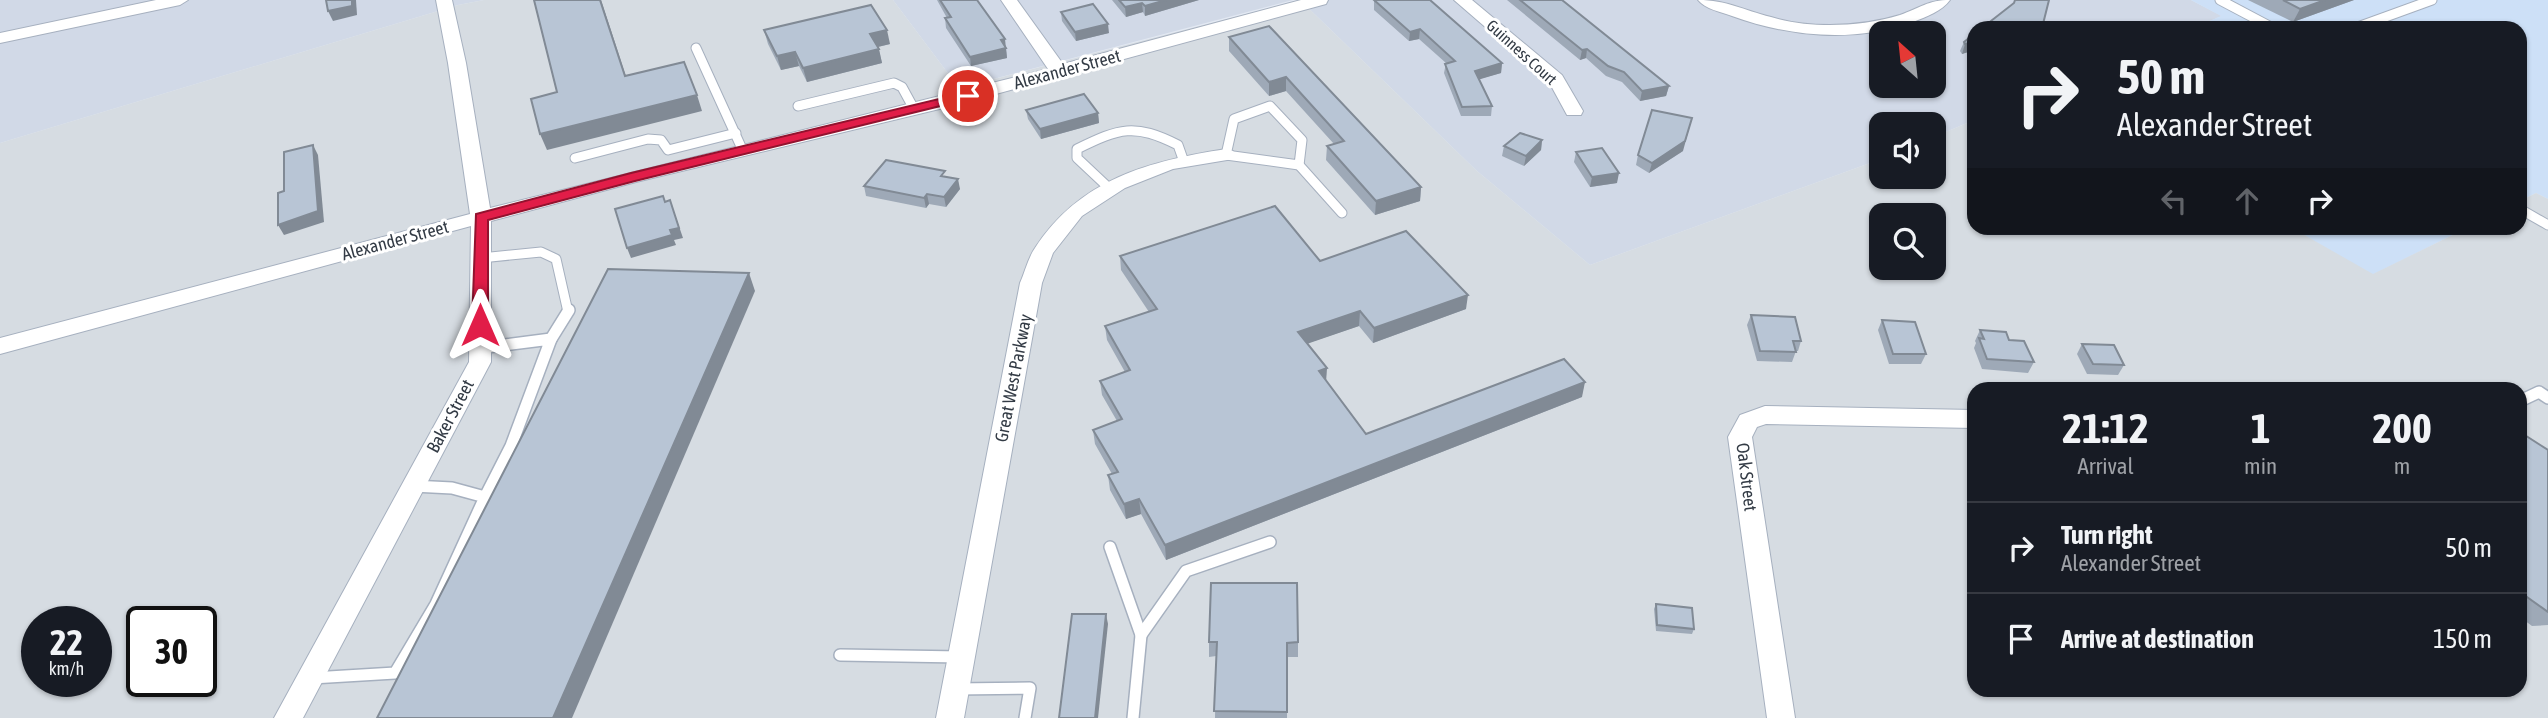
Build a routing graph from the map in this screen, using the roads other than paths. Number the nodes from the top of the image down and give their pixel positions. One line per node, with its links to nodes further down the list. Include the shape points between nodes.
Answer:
1 (180, 0): 12 (street)
2 (444, 0): 27 (street, Baker Street)
3 (1320, 0): 14 (street, Alexander Street)
4 (1462, 0): 17 (street, Guinness Court, via 1556,79)
5 (1706, 0): 6 (street, via 1762,22 1844,32 1903,21)
6 (1942, 0)
7 (2220, 0): 10 (lane)
8 (2432, 0): 11 (lane)
9 (1015, 1): 14 (street)
10 (2260, 21)
11 (2374, 21)
12 (0, 37)
13 (696, 48): 18 (lane)
14 (1059, 72): 16 (street, Alexander Street)
15 (798, 106): 16 (lane, via 894,83 902,87)
16 (914, 109): 18 (street, Alexander Street)
17 (1574, 111)
18 (739, 142): 21 (street, Alexander Street)
19 (1226, 155): 22 (street, Great West Parkway); 23 (lane); 23 (lane, via 1234,120 1270,106 1302,140)
20 (575, 158): 21 (lane, via 648,139 661,140)
21 (671, 159): 27 (street, Alexander Street)
22 (1184, 162): 24 (street, Great West Parkway); 24 (lane, via 1178,145 1149,129 1122,127 1077,149 1077,158)
23 (1299, 165): 25 (lane)
24 (1110, 189): 42 (street, Great West Parkway, via 1075,212 1043,251 1031,283)
25 (1342, 213)
26 (2527, 213): 28 (lane)
27 (481, 217): 29 (street, Baker Street); 31 (street, Alexander Street)
28 (2548, 225)
29 (481, 258): 30 (lane, via 541,252 556,258 569,310); 32 (street, Baker Street)
30 (551, 339): 32 (lane); 37 (lane, via 510,446)
31 (0, 346)
32 (480, 348): 36 (street, Baker Street, via 480,362)
33 (2527, 398): 34 (lane, via 2539,393)
34 (2548, 398)
35 (1967, 419): 49 (street, Oak Street, via 1765,415 1748,421 1740,437)
36 (413, 486): 37 (lane); 43 (street, Baker Street)
37 (485, 496): 43 (lane, via 436,604 395,673)
38 (1270, 542): 40 (lane, via 1186,571)
39 (1110, 547): 40 (lane)
40 (1141, 635): 48 (lane)
41 (840, 655): 42 (lane)
42 (961, 657): 44 (street, Great West Parkway)
43 (310, 678): 45 (street, Baker Street)
44 (956, 689): 46 (street, Great West Parkway); 47 (lane, via 1030,688)
45 (288, 718)
46 (950, 718)
47 (1025, 718)
48 (1133, 718)
49 (1781, 718)

